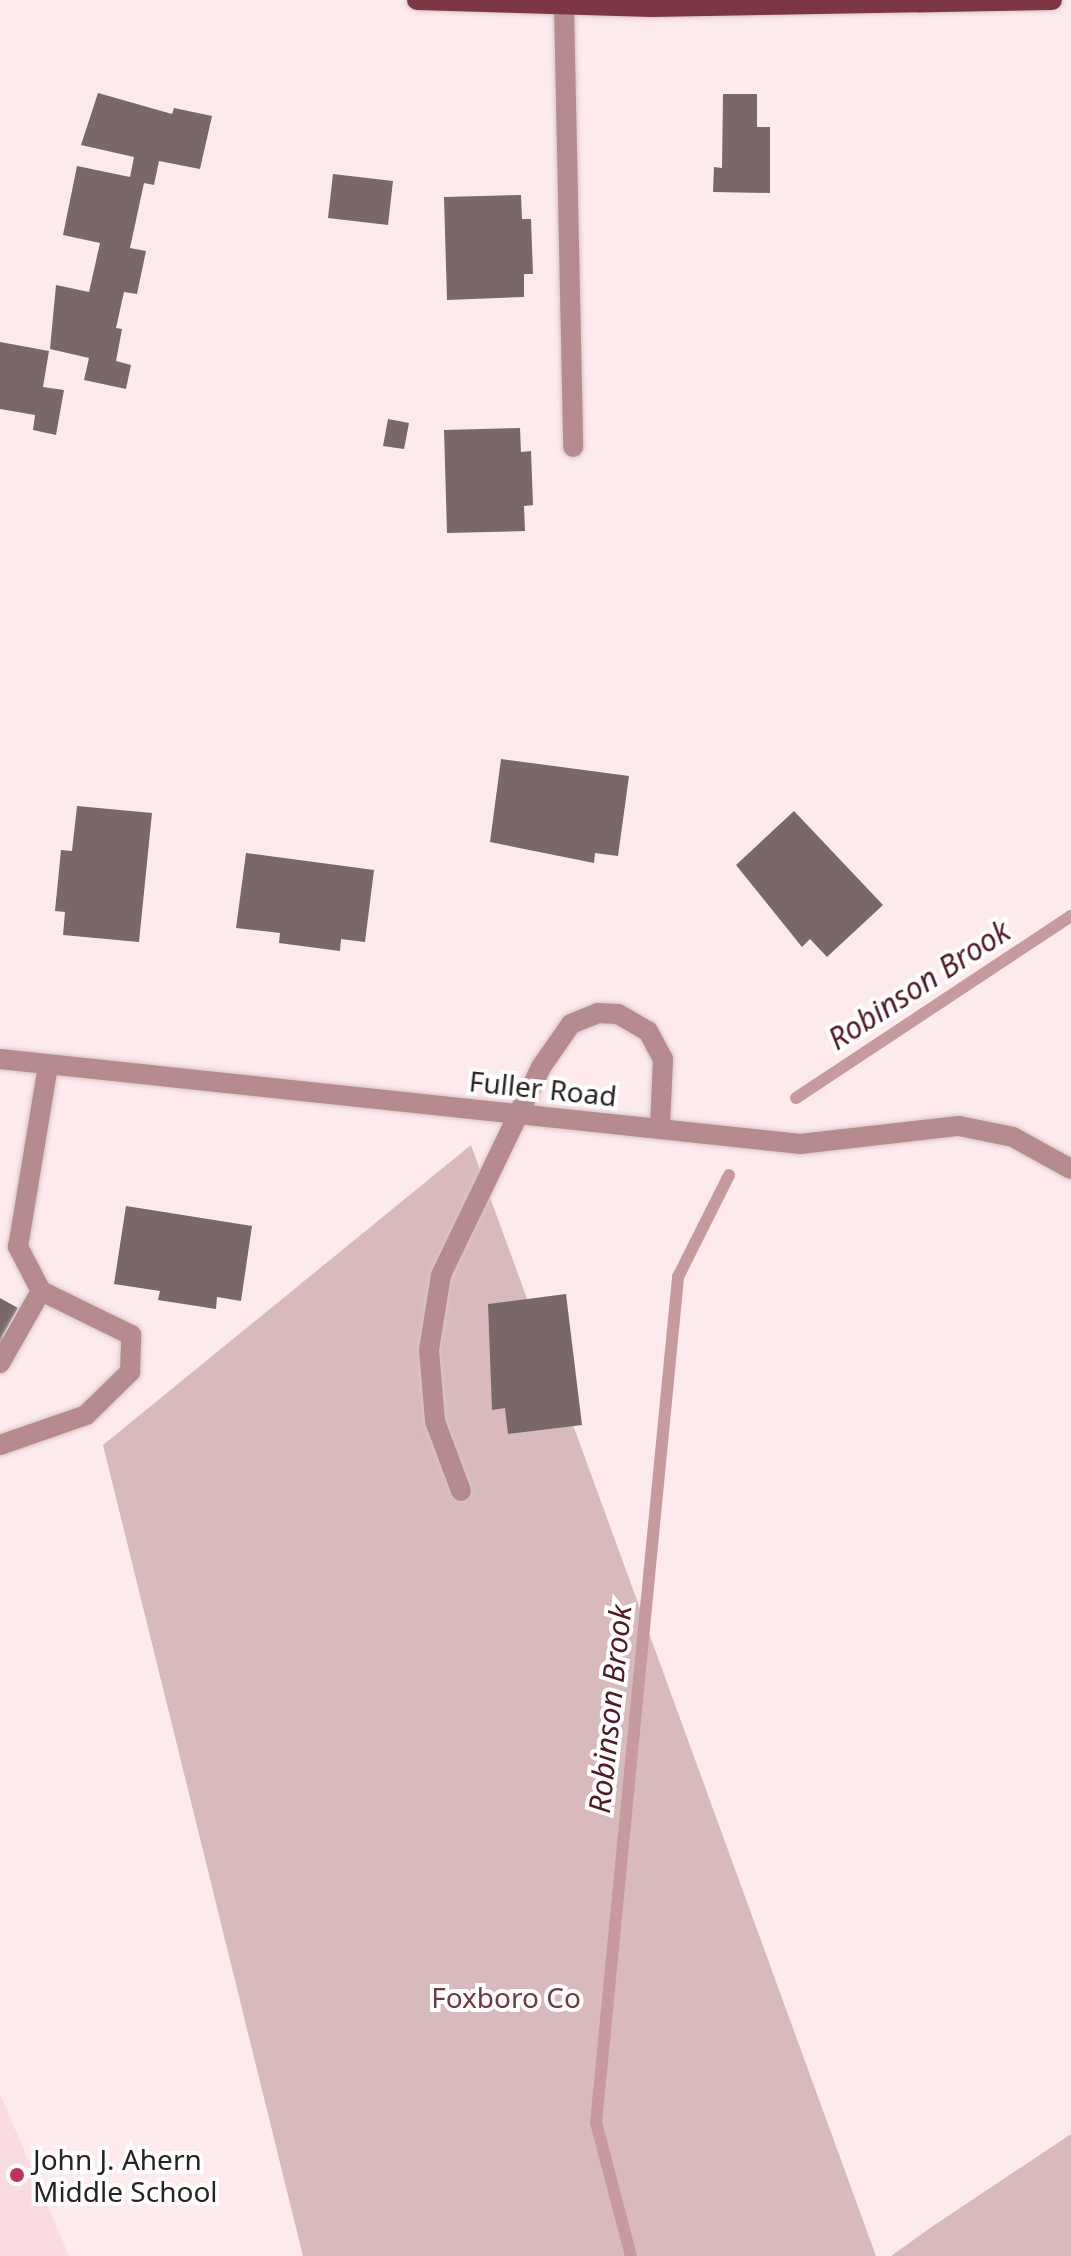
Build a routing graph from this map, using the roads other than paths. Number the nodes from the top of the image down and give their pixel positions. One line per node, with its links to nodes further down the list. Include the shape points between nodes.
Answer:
1 (417, 0): 3 (main road)
2 (1052, 0): 3 (main road)
3 (564, 6): 4 (street)
4 (573, 447)
5 (0, 1059): 6 (street, Fuller Road)
6 (48, 1066): 7 (street, Fuller Road); 10 (street, via 18,1247)
7 (518, 1113): 8 (street, Fuller Road); 8 (street, via 555,1042 571,1024 598,1013 618,1014 641,1025 659,1046); 13 (street, via 441,1275 429,1350 435,1421)
8 (660, 1129): 9 (street, Fuller Road, via 800,1144 959,1126 1013,1137)
9 (1071, 1169)
10 (41, 1291): 11 (street); 12 (street, via 131,1335 130,1372 86,1415)
11 (0, 1363)
12 (0, 1445)
13 (461, 1491)

